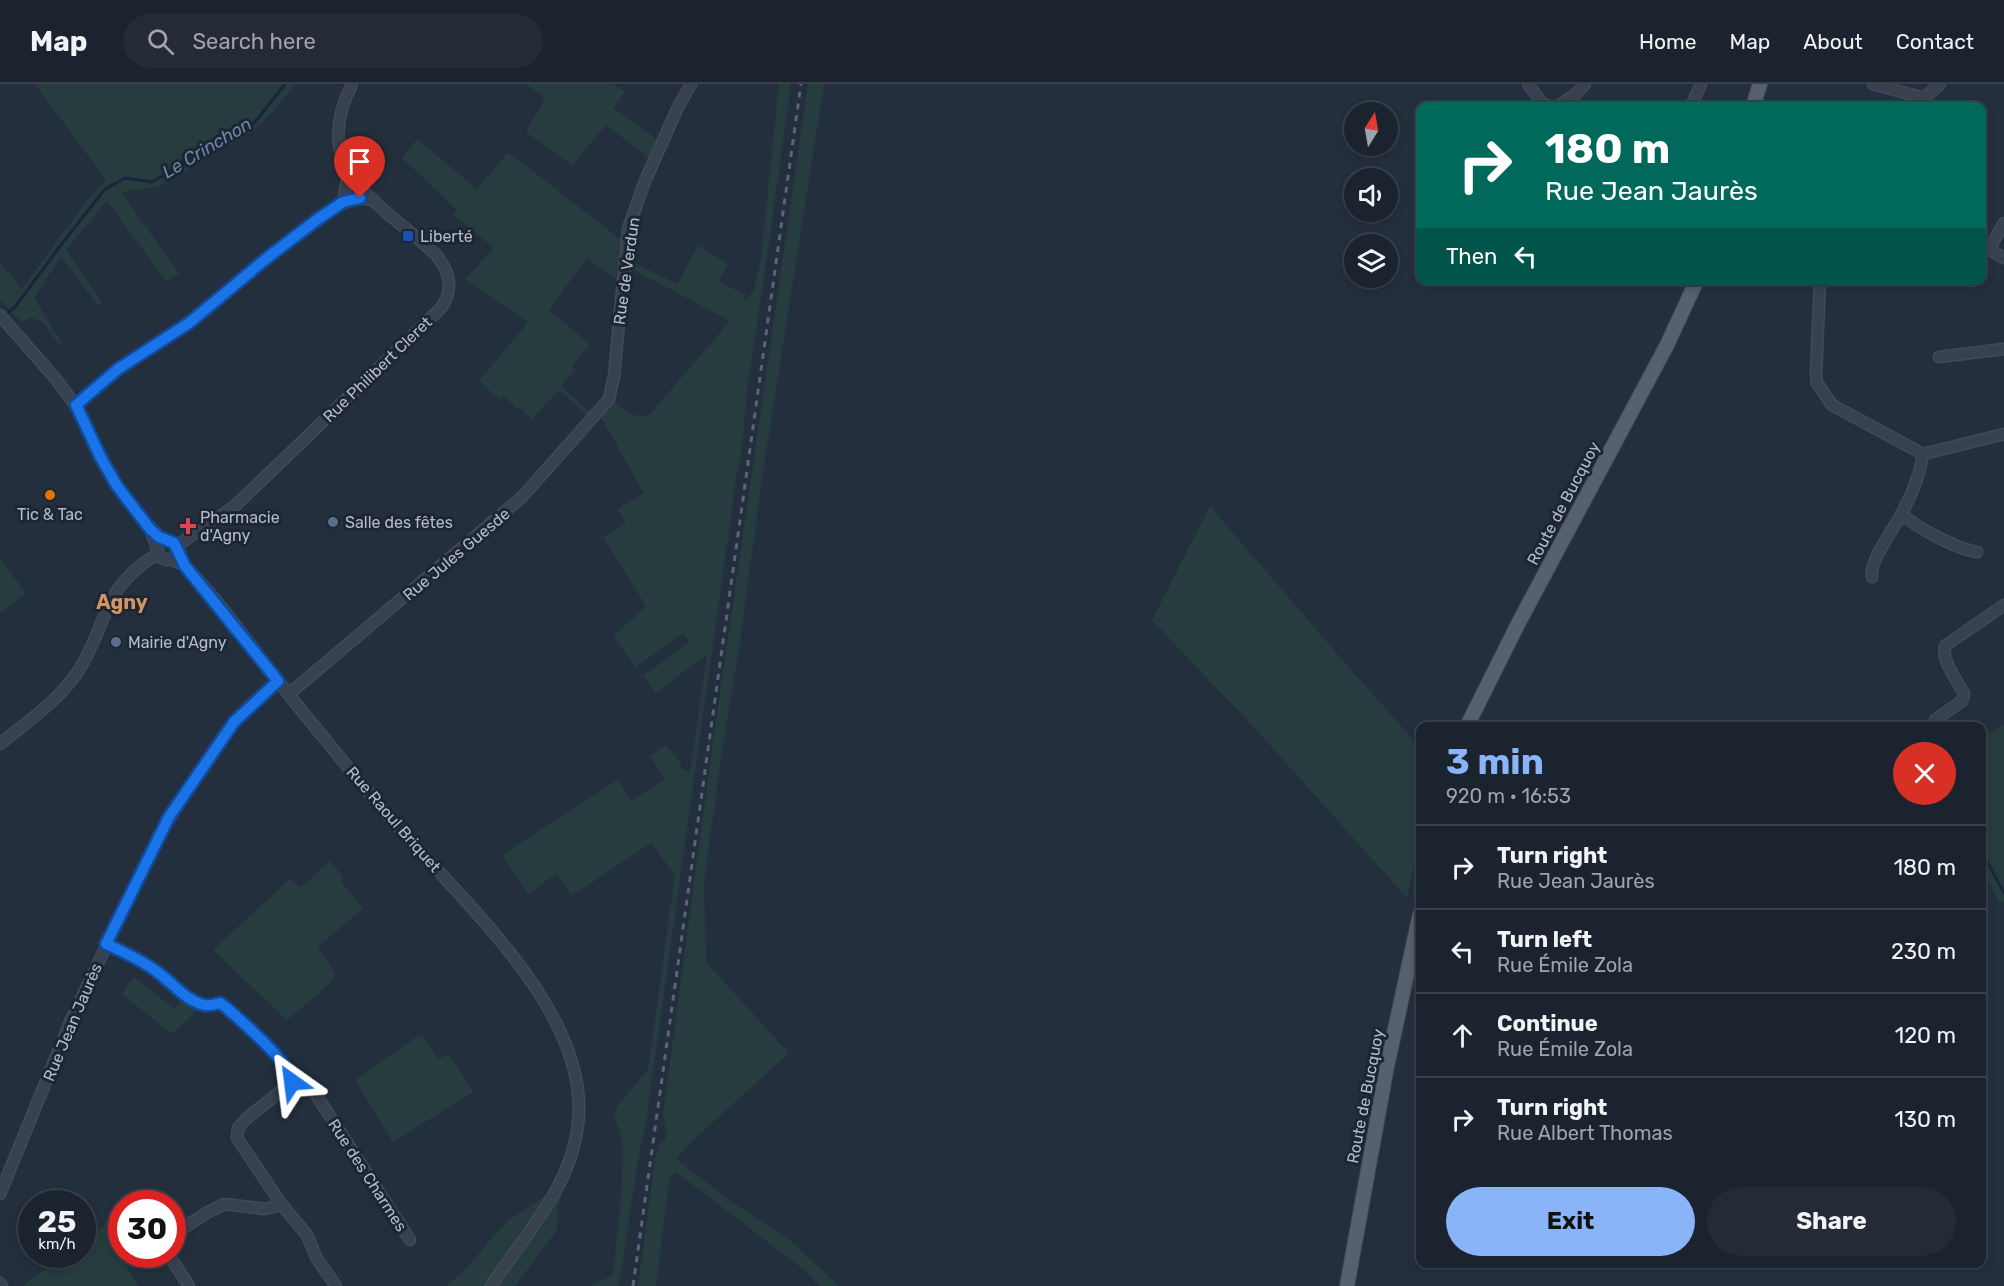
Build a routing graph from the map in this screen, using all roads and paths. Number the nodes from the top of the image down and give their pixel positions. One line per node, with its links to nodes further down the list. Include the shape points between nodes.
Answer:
1 (352, 84): 14 (street, via 337,127)
2 (691, 84): 26 (street, Rue de Verdun, via 645,181 628,230)
3 (1528, 84): 9 (street)
4 (1585, 84): 10 (street)
5 (1701, 84): 11 (street)
6 (1760, 84): 12 (main road)
7 (1873, 84): 13 (street)
8 (1940, 84): 13 (street)
9 (1541, 102)
10 (1564, 102)
11 (1693, 102)
12 (1754, 102)
13 (1925, 102)
14 (348, 173): 15 (street, Rue Philibert Cleret); 16 (street)
15 (374, 200): 16 (street); 32 (street, Rue Philibert Cleret, via 427,245 445,267 449,285 445,302 235,506)
16 (343, 202): 27 (street, via 274,252 189,323 118,369)
17 (2004, 223): 18 (street)
18 (1986, 246)
19 (1986, 248): 20 (street)
20 (2004, 258)
21 (1695, 285): 39 (main road, Route de Bucquoy)
22 (1820, 285): 29 (street, via 1815,374 1823,395 1832,405)
23 (4, 319): 27 (street)
24 (2004, 349): 25 (street)
25 (1939, 357)
26 (609, 399): 37 (street, Rue Jules Guesde, via 522,497)
27 (76, 405): 31 (street, via 117,486)
28 (2004, 434): 29 (street)
29 (1923, 454): 30 (street, via 1921,471)
30 (1901, 514): 33 (street, via 1913,524); 34 (street, via 1874,563)
31 (160, 547): 32 (street, via 171,541); 32 (street, via 163,559); 40 (street, via 128,575 114,594 69,683 43,710)
32 (175, 552): 36 (street, Rue Raoul Briquet)
33 (1977, 552)
34 (1872, 577)
35 (2004, 604): 38 (street, via 1943,650 1964,694 1962,701)
36 (278, 681): 37 (street, Rue Raoul Briquet); 42 (street, Rue Jean Jaurès, via 234,722 169,817)
37 (289, 694): 51 (street, Rue Raoul Briquet, via 395,823 502,941 543,1001 571,1057 579,1110 575,1145 561,1184)
38 (1935, 720)
39 (1469, 722)
40 (0, 744)
41 (1416, 932): 52 (main road, Route de Bucquoy)
42 (106, 944): 43 (street, via 157,971 200,1004 220,1003 282,1062); 44 (street, Rue Jean Jaurès)
43 (292, 1082): 45 (street, via 246,1119 238,1128 237,1138); 47 (street, Rue des Charmes, via 301,1081 313,1090)
44 (0, 1194)
45 (282, 1205): 46 (street, via 265,1209 225,1204); 50 (street, via 307,1235)
46 (186, 1226)
47 (410, 1240)
48 (177, 1268): 49 (street)
49 (189, 1286)
50 (336, 1286)
51 (491, 1286)
52 (1347, 1286)

